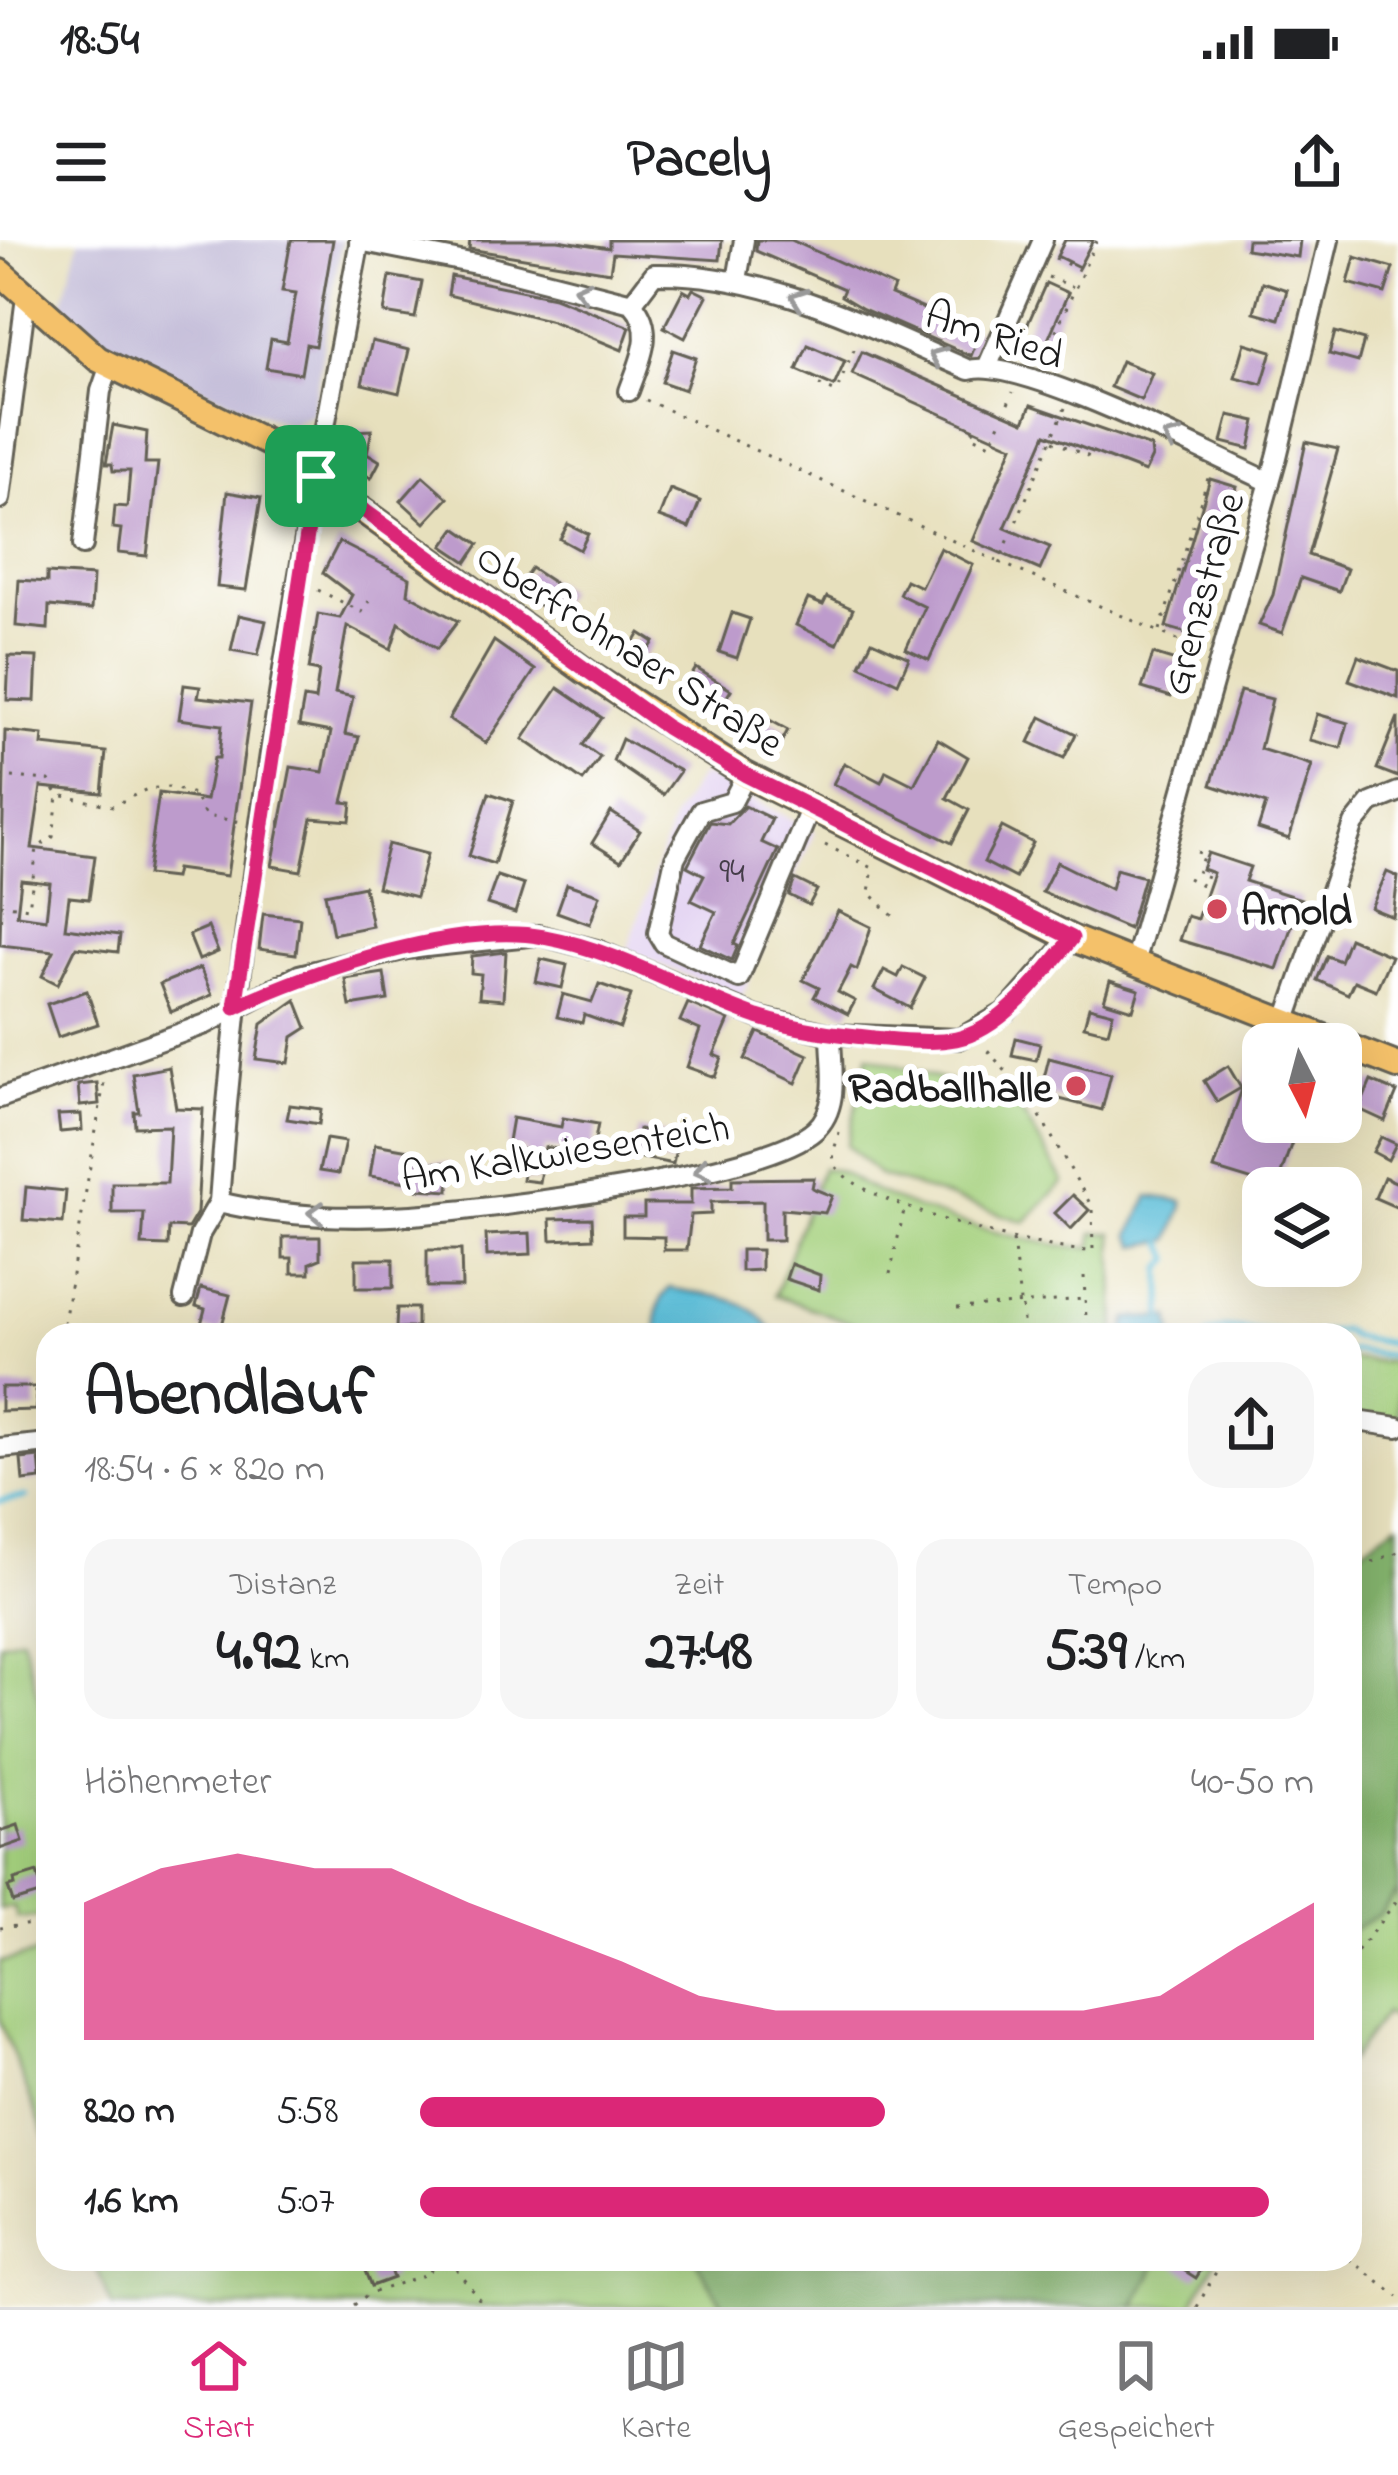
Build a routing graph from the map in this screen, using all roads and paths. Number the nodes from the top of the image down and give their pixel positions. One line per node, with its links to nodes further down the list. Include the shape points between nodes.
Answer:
1 (744, 240): 8 (street)
2 (1097, 240): 6 (path)
3 (1329, 240): 30 (street, Grenzstraße)
4 (360, 241): 11 (street, one-way to 4); 28 (street)
5 (1037, 253): 6 (path); 9 (path); 15 (street)
6 (1082, 271): 9 (path)
7 (0, 272): 10 (main road, Oberfrohnaer Straße)
8 (737, 280): 11 (street, Am Ried, via 654,274); 12 (street, Am Ried, one-way to 8)
9 (1074, 288): 17 (path)
10 (26, 298): 14 (main road, Oberfrohnaer Straße); 33 (street)
11 (632, 303): 19 (street, via 646,323)
12 (865, 325): 13 (path); 15 (street, Am Ried, one-way to 12, via 969,370)
13 (848, 362)
14 (110, 365): 28 (main road, Oberfrohnaer Straße, via 274,446); 38 (street)
15 (988, 365): 17 (street, Am Ried)
16 (844, 371): 18 (path, via 836,392)
17 (1028, 376): 20 (street, Am Ried); 21 (path, via 991,444 971,435)
18 (815, 377)
19 (629, 391): 39 (path)
20 (1071, 395): 23 (path); 30 (street, Am Ried, one-way to 20)
21 (974, 429)
22 (1048, 430): 23 (path)
23 (1055, 432): 24 (path)
24 (1051, 440): 25 (path); 27 (path)
25 (1092, 458)
26 (1035, 460): 27 (path)
27 (1042, 463): 32 (path)
28 (316, 476): 42 (street); 46 (main road, Oberfrohnaer Straße, via 585,671)
29 (1227, 480): 44 (path, via 1206,475)
30 (1270, 482): 45 (street, Grenzstraße)
31 (1022, 489): 32 (path)
32 (1029, 492): 35 (path)
33 (0, 499)
34 (1010, 518): 35 (path)
35 (1017, 520): 37 (path)
36 (1000, 540): 37 (path)
37 (1007, 543): 39 (path)
38 (82, 545)
39 (999, 562): 41 (path)
40 (1025, 564): 41 (path)
41 (1022, 571): 44 (path)
42 (300, 582): 43 (path, via 359,608); 51 (street)
43 (368, 601)
44 (1160, 631): 45 (path)
45 (1220, 660): 60 (street, Grenzstraße)
46 (746, 775): 50 (main road, Oberfrohnaer Straße); 50 (street, via 732,802 701,811 675,858 658,933 664,944 739,978)
47 (0, 776): 49 (path, via 49,780)
48 (1398, 793): 62 (street, via 1371,802 1354,824)
49 (58, 795): 51 (path, via 113,806 168,787 194,794 205,816); 57 (path, via 53,837 37,848 29,908)
50 (811, 807): 59 (main road, Oberfrohnaer Straße)
51 (263, 826): 61 (street)
52 (825, 845): 58 (path, via 873,868 868,892)
53 (1197, 852): 55 (path, via 1204,854 1197,874)
54 (1188, 878): 56 (path)
55 (1211, 878)
56 (1208, 888)
57 (0, 904)
58 (894, 917)
59 (1072, 938): 60 (main road, Oberfrohnaer Straße); 63 (street, via 1007,1011)
60 (1134, 963): 62 (main road, Oberfrohnaer Straße)
61 (235, 1007): 64 (street, via 353,960 538,935 597,950 758,1017); 65 (street); 69 (street)
62 (1286, 1021): 66 (main road, Oberfrohnaer Straße)
63 (971, 1032): 64 (street, via 959,1039); 71 (path, via 1033,1102 1092,1207 1094,1251)
64 (831, 1034): 68 (street)
65 (102, 1061): 67 (street); 79 (path)
66 (1398, 1066)
67 (0, 1098)
68 (826, 1118): 69 (street, Am Kalkwiesenteich, one-way to 69, via 776,1152 573,1194 410,1215); 70 (path, via 842,1123 838,1169 867,1191)
69 (219, 1202): 74 (street, via 200,1234)
70 (905, 1204): 71 (path); 72 (path)
71 (1013, 1240): 76 (path)
72 (890, 1274)
73 (1084, 1276): 75 (path)
74 (184, 1297)
75 (1085, 1299): 76 (path); 78 (path)
76 (1021, 1303): 77 (path); 80 (path)
77 (957, 1307)
78 (1085, 1319)
79 (64, 1323)
80 (1023, 1323)
81 (1362, 1422): 82 (street)
82 (1398, 1427)
83 (36, 1444): 84 (street)
84 (0, 1448)
85 (1398, 1552): 86 (path)
86 (1362, 1566)
87 (1398, 1899): 90 (path)
88 (36, 1924): 89 (path)
89 (0, 1928)
90 (1362, 1946)
91 (1362, 2268): 95 (path)
92 (429, 2271): 96 (path)
93 (458, 2271): 97 (path)
94 (1216, 2271): 98 (path)
95 (1398, 2297)
96 (354, 2305)
97 (485, 2307)
98 (1197, 2307)

